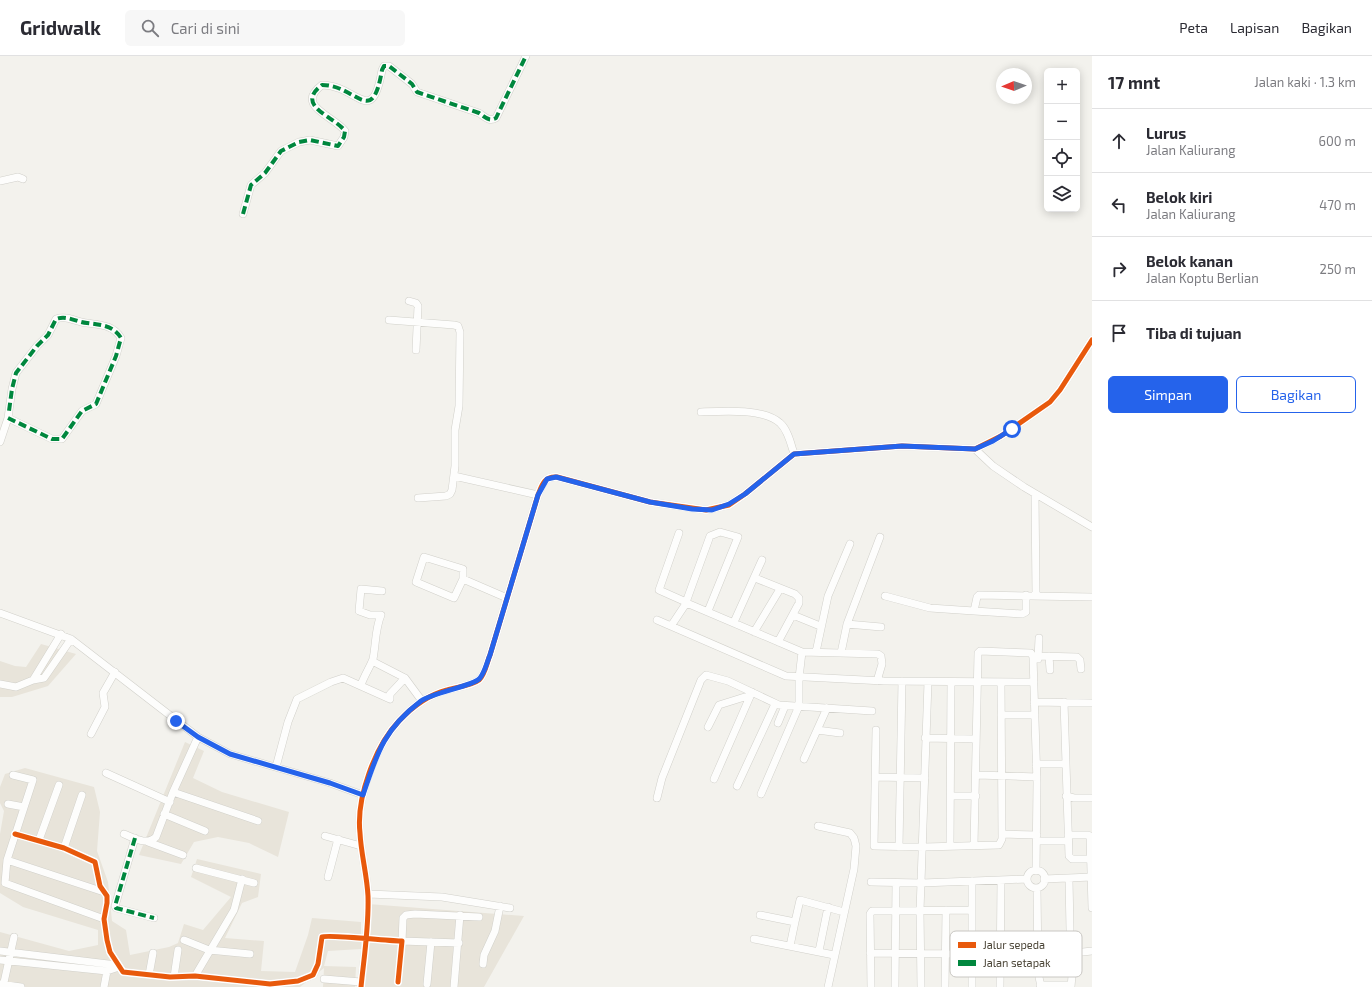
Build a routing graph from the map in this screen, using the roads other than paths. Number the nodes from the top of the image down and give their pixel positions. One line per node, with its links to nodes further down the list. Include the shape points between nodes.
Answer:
1 (526, 56): 4 (street, via 493,120 480,113 417,92 412,84 390,66 384,66 382,70 377,94 373,99 366,101 343,89 322,85 313,94 312,102 314,107 340,124 344,131 341,143 338,146 310,140 291,145 281,151 265,173 251,185)
2 (23, 179): 3 (street, via 18,177)
3 (0, 181)
4 (243, 214)
5 (409, 301): 7 (street, via 417,304)
6 (389, 320): 7 (street)
7 (418, 322): 9 (street); 15 (street, via 454,325 460,330 459,406 455,430)
8 (1092, 340): 13 (street, via 1050,402 1001,436)
9 (416, 350)
10 (701, 412): 14 (street, via 745,412 775,420 784,428)
11 (8, 418): 11 (street, via 16,373 48,335 56,319 71,318 101,324 117,332 121,338 116,356 96,404 82,411 62,439 52,438); 12 (street)
12 (0, 442)
13 (975, 449): 14 (street, via 902,446); 16 (street, via 993,466)
14 (794, 454): 17 (street, via 745,494 729,504 712,510 657,503 554,477 545,480)
15 (454, 476): 17 (street); 18 (street, via 452,492 449,495)
16 (1035, 494): 19 (street); 29 (street)
17 (538, 495): 32 (street)
18 (418, 498)
19 (1092, 527)
20 (679, 533): 33 (street, via 660,590)
21 (880, 537): 40 (street)
22 (850, 544): 42 (street, via 828,596)
23 (762, 560): 24 (street)
24 (755, 578): 26 (street); 39 (street)
25 (463, 579): 25 (street, via 463,569 424,557 416,582 454,598); 32 (street)
26 (780, 589): 37 (street, via 799,598); 44 (street)
27 (382, 591): 54 (street, via 361,589 359,597 359,611 381,615 376,626 377,640)
28 (1026, 595): 29 (street); 34 (street, via 979,595 976,597); 34 (street, via 1024,613)
29 (1036, 595): 31 (street)
30 (885, 596): 34 (street, via 930,608)
31 (1092, 597)
32 (507, 598): 72 (street, via 480,679 432,695)
33 (686, 604): 35 (street); 35 (street, via 710,536 720,532 738,537); 41 (street)
34 (974, 611)
35 (708, 612): 39 (street)
36 (0, 613): 45 (street)
37 (792, 615): 42 (street); 48 (street)
38 (657, 620): 41 (street)
39 (734, 622): 44 (street)
40 (847, 624): 43 (street); 51 (street)
41 (671, 626): 60 (street, via 774,673)
42 (820, 626): 50 (street)
43 (881, 627)
44 (754, 632): 48 (street)
45 (60, 634): 47 (street); 61 (street)
46 (1039, 638): 52 (street)
47 (71, 639): 58 (street); 61 (street, via 44,678)
48 (778, 642): 49 (street)
49 (802, 652): 50 (street); 60 (street)
50 (816, 652): 51 (street)
51 (841, 653): 62 (street, via 881,655 882,664)
52 (1039, 656): 53 (street); 55 (street, via 1038,660)
53 (1049, 656): 56 (street, via 1078,657); 57 (street)
54 (372, 661): 59 (street); 70 (street)
55 (1033, 661): 66 (street, via 1033,655 1030,653 979,652); 68 (street)
56 (1081, 669)
57 (1050, 670)
58 (115, 672): 88 (street, via 102,693 105,707); 89 (street)
59 (405, 678): 70 (street, via 390,694 390,698); 72 (street)
60 (799, 678): 62 (street); 78 (street)
61 (33, 680): 69 (street, via 16,687 5,687)
62 (877, 681): 63 (street)
63 (902, 681): 64 (street); 102 (street)
64 (928, 682): 65 (street); 90 (street)
65 (951, 682): 66 (street); 91 (street)
66 (976, 682): 67 (street); 92 (street)
67 (1001, 682): 68 (street); 81 (street)
68 (1034, 682): 73 (street)
69 (0, 684)
70 (361, 685): 96 (street, via 339,679 298,698 288,722)
71 (751, 694): 76 (street); 84 (street, via 719,705); 105 (street); 115 (street, via 717,677 707,674 703,677 662,778)
72 (422, 701): 111 (street, via 399,720 382,743)
73 (1034, 702): 74 (street); 82 (street)
74 (1064, 702): 75 (street); 95 (street)
75 (1092, 703)
76 (775, 704): 77 (street); 107 (street)
77 (785, 706): 78 (street); 83 (street)
78 (799, 706): 79 (street); 109 (street)
79 (827, 708): 80 (street); 85 (street)
80 (872, 711)
81 (1001, 715): 82 (street); 100 (street)
82 (1035, 715): 94 (street)
83 (778, 723)
84 (708, 727)
85 (817, 730): 87 (street); 93 (street)
86 (876, 730): 101 (street)
87 (840, 733)
88 (91, 734)
89 (198, 737): 96 (street, via 230,754); 108 (street)
90 (925, 738): 91 (street); 104 (street)
91 (952, 738): 92 (street); 112 (street)
92 (976, 738): 99 (street)
93 (804, 759)
94 (1036, 764): 95 (street); 103 (street)
95 (1065, 764): 114 (street)
96 (276, 767): 111 (street)
97 (106, 772): 117 (street)
98 (13, 775): 119 (street, via 33,780)
99 (977, 775): 100 (street); 113 (street)
100 (1002, 776): 103 (street); 126 (street)
101 (876, 777): 102 (street); 137 (street, via 873,844)
102 (900, 777): 104 (street); 137 (street)
103 (1036, 777): 129 (street)
104 (925, 778): 139 (street)
105 (714, 779)
106 (59, 785): 132 (street)
107 (737, 786)
108 (173, 792): 117 (street); 121 (street)
109 (761, 794)
110 (82, 795): 138 (street)
111 (363, 795): 134 (street, via 359,816)
112 (951, 796): 113 (street); 135 (street)
113 (976, 796): 136 (street)
114 (1066, 796): 116 (street); 130 (street)
115 (657, 798)
116 (1092, 798)
117 (170, 802): 120 (street)
118 (8, 804): 119 (street)
119 (24, 807): 124 (street)
120 (164, 814): 123 (street); 133 (street, via 158,834)
121 (258, 821)
122 (818, 826): 169 (street, via 850,834 854,838 854,869)
123 (204, 831)
124 (15, 834): 132 (street); 142 (street)
125 (124, 834): 128 (street)
126 (1002, 834): 129 (street); 136 (street, via 999,846)
127 (325, 836): 131 (street)
128 (135, 838): 133 (street); 173 (street, via 116,906)
129 (1037, 838): 130 (street); 145 (street)
130 (1068, 838): 140 (street, via 1089,835); 143 (street, via 1070,859)
131 (338, 839): 134 (street); 146 (street)
132 (39, 840): 138 (street)
133 (148, 842): 141 (street)
134 (361, 846): 160 (street)
135 (950, 846): 136 (street); 139 (street)
136 (974, 846)
137 (899, 847): 139 (street)
138 (64, 848): 159 (street, via 95,862 97,878)
139 (924, 848): 157 (street)
140 (1091, 850): 143 (street)
141 (183, 855)
142 (7, 860): 159 (street); 174 (street, via 4,879 6,884)
143 (1090, 860): 147 (street)
144 (196, 868): 148 (street)
145 (1036, 871): 149 (street, via 1030,873); 150 (street, via 1041,872)
146 (328, 877)
147 (1092, 877): 151 (street); 164 (street)
148 (242, 879): 155 (street); 189 (street, via 234,910)
149 (1027, 879): 152 (street); 158 (street, via 1029,885)
150 (1044, 879): 151 (street); 158 (street, via 1042,885)
151 (1069, 879): 176 (street)
152 (1001, 880): 153 (street); 178 (street)
153 (972, 881): 157 (street); 167 (street)
154 (871, 882): 156 (street)
155 (254, 883)
156 (896, 883): 157 (street); 165 (street)
157 (922, 883): 168 (street)
158 (1037, 888): 179 (street)
159 (104, 892): 174 (street, via 108,903)
160 (368, 894): 161 (street, via 442,897); 183 (street)
161 (500, 906): 163 (street); 205 (street, via 495,931 484,955)
162 (828, 907): 169 (street); 175 (street, via 800,900); 191 (street)
163 (510, 908)
164 (1092, 908)
165 (896, 910): 168 (street); 195 (street, via 871,912); 196 (street)
166 (946, 910): 167 (street); 168 (street); 198 (street)
167 (972, 910): 177 (street)
168 (920, 911): 197 (street)
169 (844, 912): 202 (street)
170 (460, 915): 172 (street); 184 (street, via 404,915); 186 (street)
171 (760, 916): 175 (street)
172 (479, 917)
173 (154, 918)
174 (104, 919): 206 (street, via 110,952)
175 (795, 922): 187 (street)
176 (1070, 930)
177 (972, 931)
178 (1000, 931)
179 (1038, 931)
180 (14, 938): 193 (street)
181 (754, 939): 187 (street)
182 (184, 940): 189 (street)
183 (366, 940): 184 (street); 209 (street, via 323,936 315,973 298,981 270,984); 213 (street)
184 (402, 941): 185 (street); 212 (street)
185 (430, 942): 186 (street); 214 (street)
186 (459, 943): 220 (street)
187 (790, 946): 191 (street)
188 (178, 950): 210 (street)
189 (209, 950): 201 (street); 209 (street)
190 (0, 951): 193 (street)
191 (819, 951): 202 (street)
192 (1092, 951): 194 (street)
193 (10, 952): 204 (street); 206 (street)
194 (1082, 952)
195 (870, 953): 196 (street); 222 (street)
196 (896, 953): 197 (street); 223 (street)
197 (920, 953): 198 (street); 224 (street)
198 (946, 953): 199 (street); 225 (street)
199 (950, 953)
200 (153, 954): 208 (street)
201 (250, 954)
202 (834, 955): 221 (street)
203 (0, 960): 204 (street)
204 (9, 961): 207 (street); 215 (street)
205 (483, 964)
206 (119, 967): 207 (street); 208 (street, via 123,972)
207 (107, 971): 219 (street)
208 (149, 975): 210 (street)
209 (195, 976): 210 (street)
210 (174, 977)
211 (324, 979): 213 (street)
212 (398, 982)
213 (361, 984)
214 (427, 984)
215 (2, 985): 218 (street)
216 (1041, 986): 217 (street)
217 (1071, 986)
218 (21, 987)
219 (104, 987)
220 (454, 987)
221 (828, 987)
222 (870, 987)
223 (895, 987)
224 (920, 987)
225 (945, 987)

